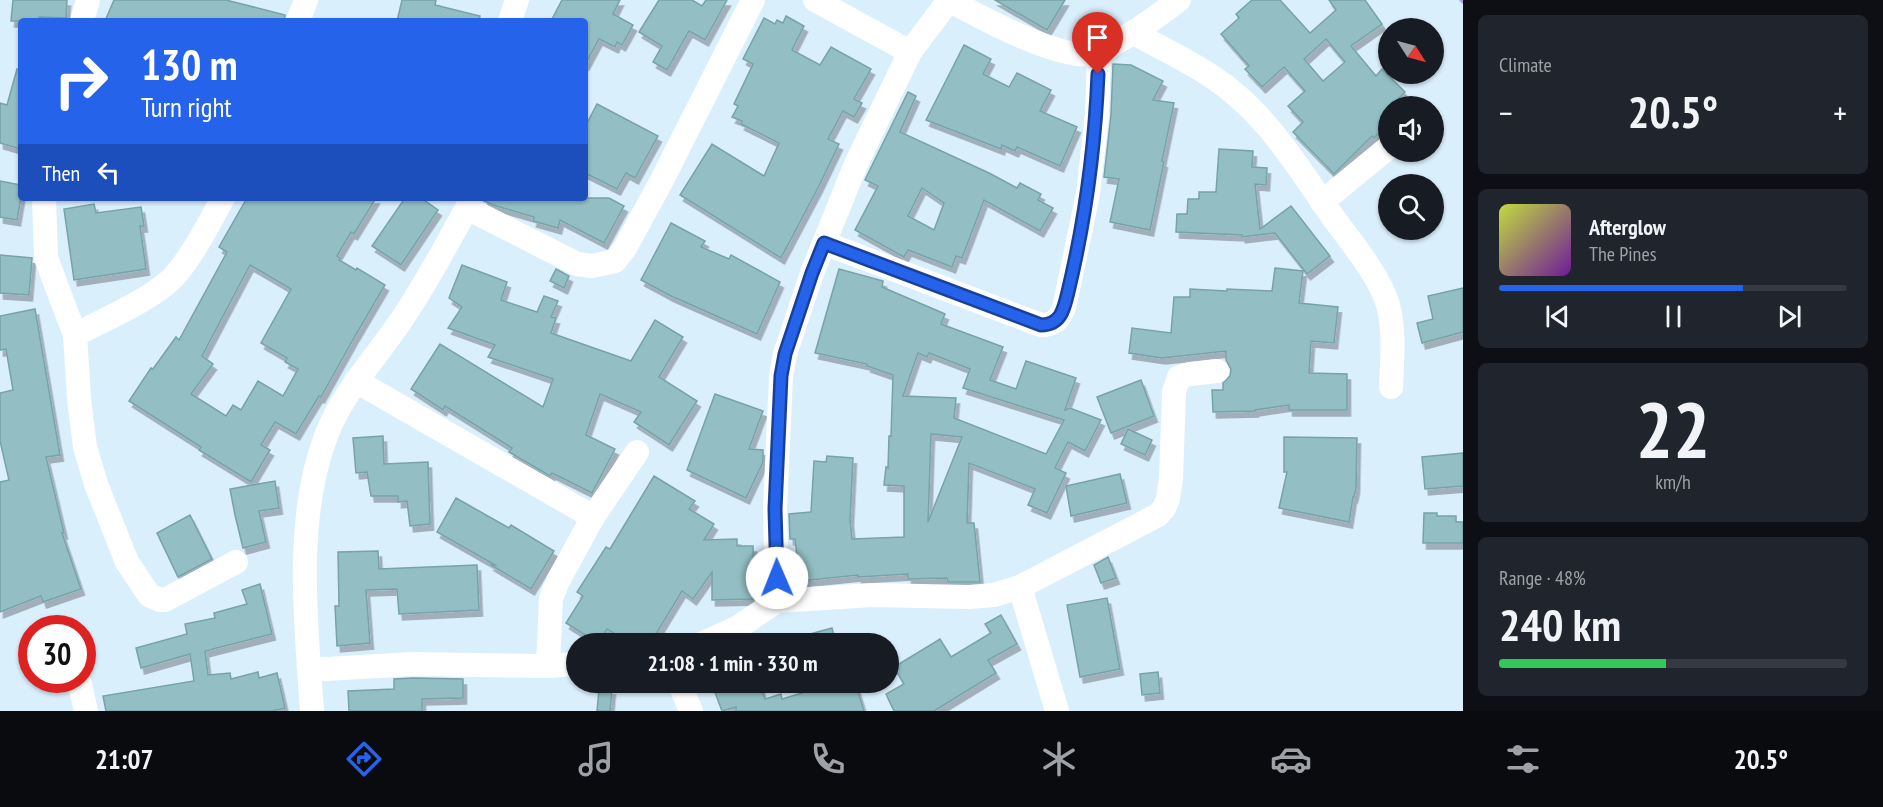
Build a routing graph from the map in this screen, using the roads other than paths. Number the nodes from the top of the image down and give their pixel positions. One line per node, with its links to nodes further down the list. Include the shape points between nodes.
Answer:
1 (88, 0): 8 (street)
2 (306, 0): 9 (street)
3 (517, 0): 10 (street)
4 (753, 0): 18 (street, via 662,180 615,261 592,266 576,264)
5 (815, 0): 12 (street)
6 (949, 0): 12 (street); 13 (street, via 1035,42 1084,56)
7 (1179, 0): 11 (street)
8 (83, 18)
9 (299, 18)
10 (511, 18)
11 (1134, 33): 13 (street); 17 (street, via 1215,78 1246,103 1267,125)
12 (910, 52): 19 (street, via 856,164)
13 (1099, 53): 19 (street, via 1088,194 1066,298 1056,321 1041,325)
14 (1378, 156): 17 (street)
15 (44, 201): 20 (street, via 46,258)
16 (221, 201): 20 (street, via 176,275 154,293)
17 (1322, 202): 23 (street, via 1374,276 1388,304 1393,343)
18 (469, 203): 22 (street, via 400,323)
19 (824, 243): 28 (street, via 781,376 775,509)
20 (75, 336): 26 (street, via 85,447 128,562 144,588 155,598 165,600)
21 (1217, 371): 27 (street, via 1179,377 1176,384 1171,478 1168,499 1158,515)
22 (356, 381): 25 (street); 32 (street, via 326,435 311,486 304,570)
23 (1391, 387)
24 (637, 452): 25 (street)
25 (593, 517): 31 (street, via 551,598)
26 (236, 562)
27 (1020, 587): 28 (street, via 969,597 873,595); 38 (street)
28 (777, 601): 29 (street)
29 (727, 633)
30 (566, 665): 31 (street)
31 (548, 666): 32 (street, via 413,664)
32 (309, 670): 36 (street)
33 (82, 693): 35 (street)
34 (684, 693): 37 (street)
35 (86, 711)
36 (312, 711)
37 (691, 711)
38 (1057, 711)

